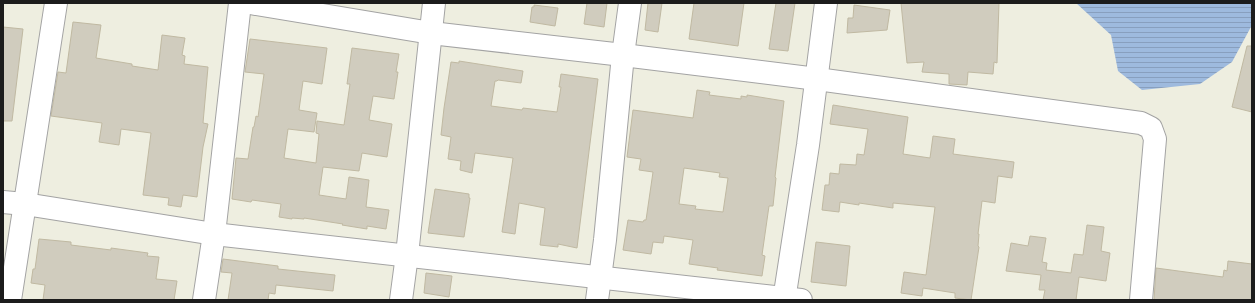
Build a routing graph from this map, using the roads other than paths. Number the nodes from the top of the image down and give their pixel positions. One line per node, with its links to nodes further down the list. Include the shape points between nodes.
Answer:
1 (56, 3): 11 (street)
2 (240, 3): 12 (street)
3 (250, 3): 7 (street)
4 (434, 3): 7 (street)
5 (630, 3): 8 (street)
6 (826, 3): 9 (street)
7 (431, 33): 8 (street); 13 (street)
8 (623, 55): 9 (street); 14 (street)
9 (817, 79): 15 (street); 20 (street, via 1141,123 1151,128 1155,139)
10 (3, 202): 11 (street)
11 (25, 204): 12 (street); 16 (street)
12 (214, 234): 13 (street); 17 (street)
13 (407, 255): 14 (street); 18 (street)
14 (600, 277): 15 (street); 19 (street)
15 (789, 299)
16 (10, 300)
17 (204, 300)
18 (401, 300)
19 (596, 300)
20 (1141, 300)

